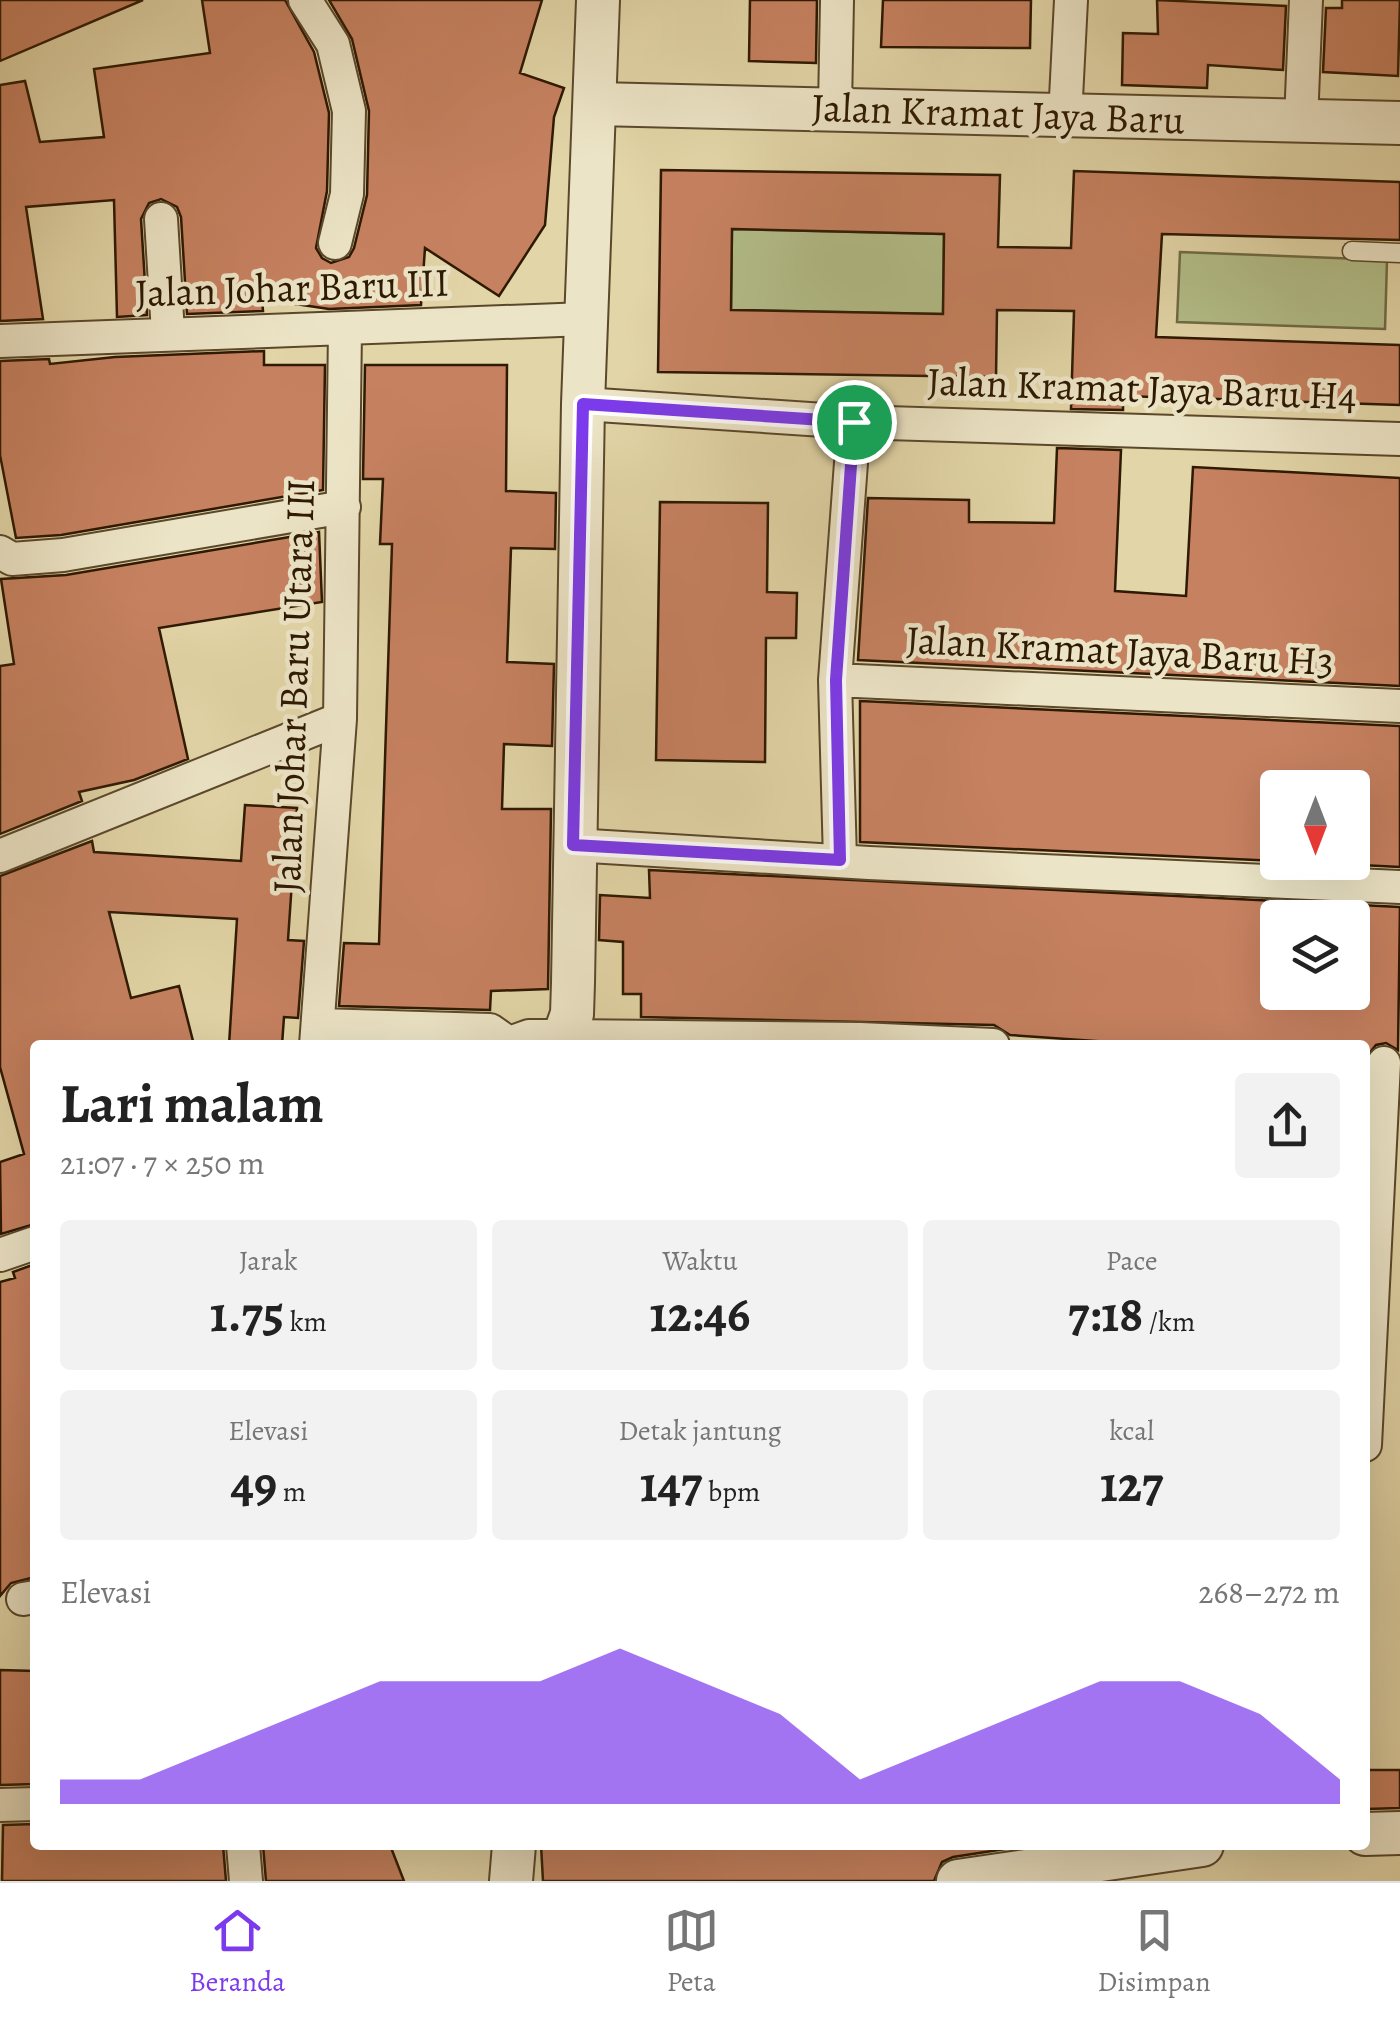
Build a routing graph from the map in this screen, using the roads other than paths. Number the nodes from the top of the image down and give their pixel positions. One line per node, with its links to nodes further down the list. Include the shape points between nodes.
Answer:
1 (306, 0): 12 (street, via 333,44 349,111 347,194)
2 (598, 0): 6 (street)
3 (838, 0): 7 (street)
4 (1071, 0): 8 (street)
5 (1306, 0): 9 (street)
6 (597, 104): 7 (street, Jalan Kramat Jaya Baru); 15 (street)
7 (835, 107): 8 (street, Jalan Kramat Jaya Baru)
8 (1065, 118): 9 (street, Jalan Kramat Jaya Baru)
9 (1301, 122): 10 (street, Jalan Kramat Jaya Baru)
10 (1400, 123)
11 (161, 220): 17 (street)
12 (336, 243)
13 (1352, 251): 14 (lane)
14 (1400, 253)
15 (586, 319): 16 (street, Jalan Johar Baru III); 19 (street)
16 (345, 329): 17 (street, Jalan Johar Baru III); 22 (street, Jalan Johar Baru Utara III)
17 (168, 334): 18 (street, Jalan Johar Baru III)
18 (0, 341)
19 (583, 404): 20 (street, Jalan Kramat Jaya Baru H4); 27 (street)
20 (854, 422): 21 (street, Jalan Kramat Jaya Baru H4); 24 (street)
21 (1400, 439)
22 (344, 507): 23 (street, via 63,555 12,559); 26 (street, Jalan Johar Baru Utara III)
23 (0, 552)
24 (836, 680): 25 (street, Jalan Kramat Jaya Baru H3); 29 (street)
25 (1400, 706)
26 (340, 719): 28 (street); 31 (street, Jalan Johar Baru Utara III)
27 (573, 845): 29 (street); 34 (street, via 572,998)
28 (0, 856)
29 (840, 860): 30 (street)
30 (1400, 887)
31 (317, 1035): 32 (street, via 490,1030)
32 (501, 1040)
33 (517, 1040): 34 (street)
34 (563, 1040)
35 (1383, 1063): 38 (street)
36 (30, 1245): 37 (street)
37 (0, 1255)
38 (1370, 1299)
39 (0, 1804): 40 (street)
40 (30, 1804)
41 (1400, 1833): 42 (street)
42 (1370, 1834)
43 (243, 1850): 46 (street)
44 (514, 1850): 47 (street)
45 (1168, 1850): 48 (street)
46 (246, 1881)
47 (511, 1881)
48 (958, 1881)

